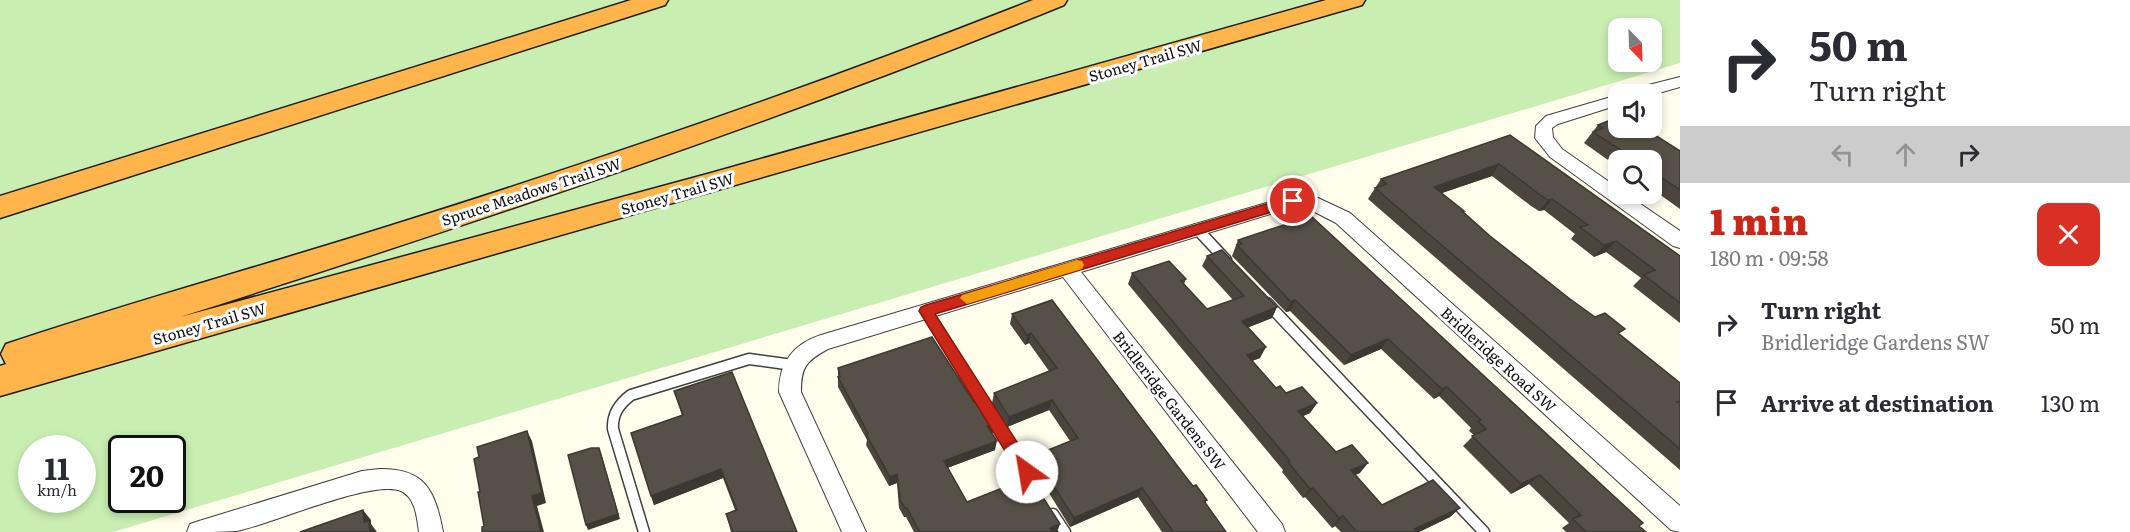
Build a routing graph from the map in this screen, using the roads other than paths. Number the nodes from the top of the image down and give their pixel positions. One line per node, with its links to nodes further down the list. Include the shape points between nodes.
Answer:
1 (591, 0): 8 (highway, via 293,102)
2 (656, 0): 8 (highway)
3 (1055, 0): 16 (highway, Spruce Meadows Trail SW, via 688,138)
4 (1353, 0): 18 (highway, Stoney Trail SW)
5 (1680, 82): 6 (street)
6 (1662, 87)
7 (1608, 103): 11 (street, via 1552,120 1542,129 1544,138 1556,153)
8 (121, 168): 9 (highway)
9 (0, 207)
10 (1196, 228): 12 (street); 13 (lane); 19 (street, Bridleridge Road SW, via 1283,202 1312,203 1343,218)
11 (1680, 241)
12 (1067, 268): 15 (street); 25 (street, Bridleridge Gardens SW)
13 (1237, 272)
14 (1262, 298): 26 (lane)
15 (926, 311): 17 (street, via 821,343 799,356); 24 (lane)
16 (0, 360)
17 (793, 365): 22 (lane, via 749,359 631,395 617,407 613,429); 23 (street, via 790,392)
18 (0, 381)
19 (1680, 522)
20 (213, 530): 21 (street, via 362,482 387,478 413,485 421,492 428,507)
21 (431, 532)
22 (644, 532)
23 (854, 532)
24 (1065, 532)
25 (1273, 532)
26 (1484, 532)

